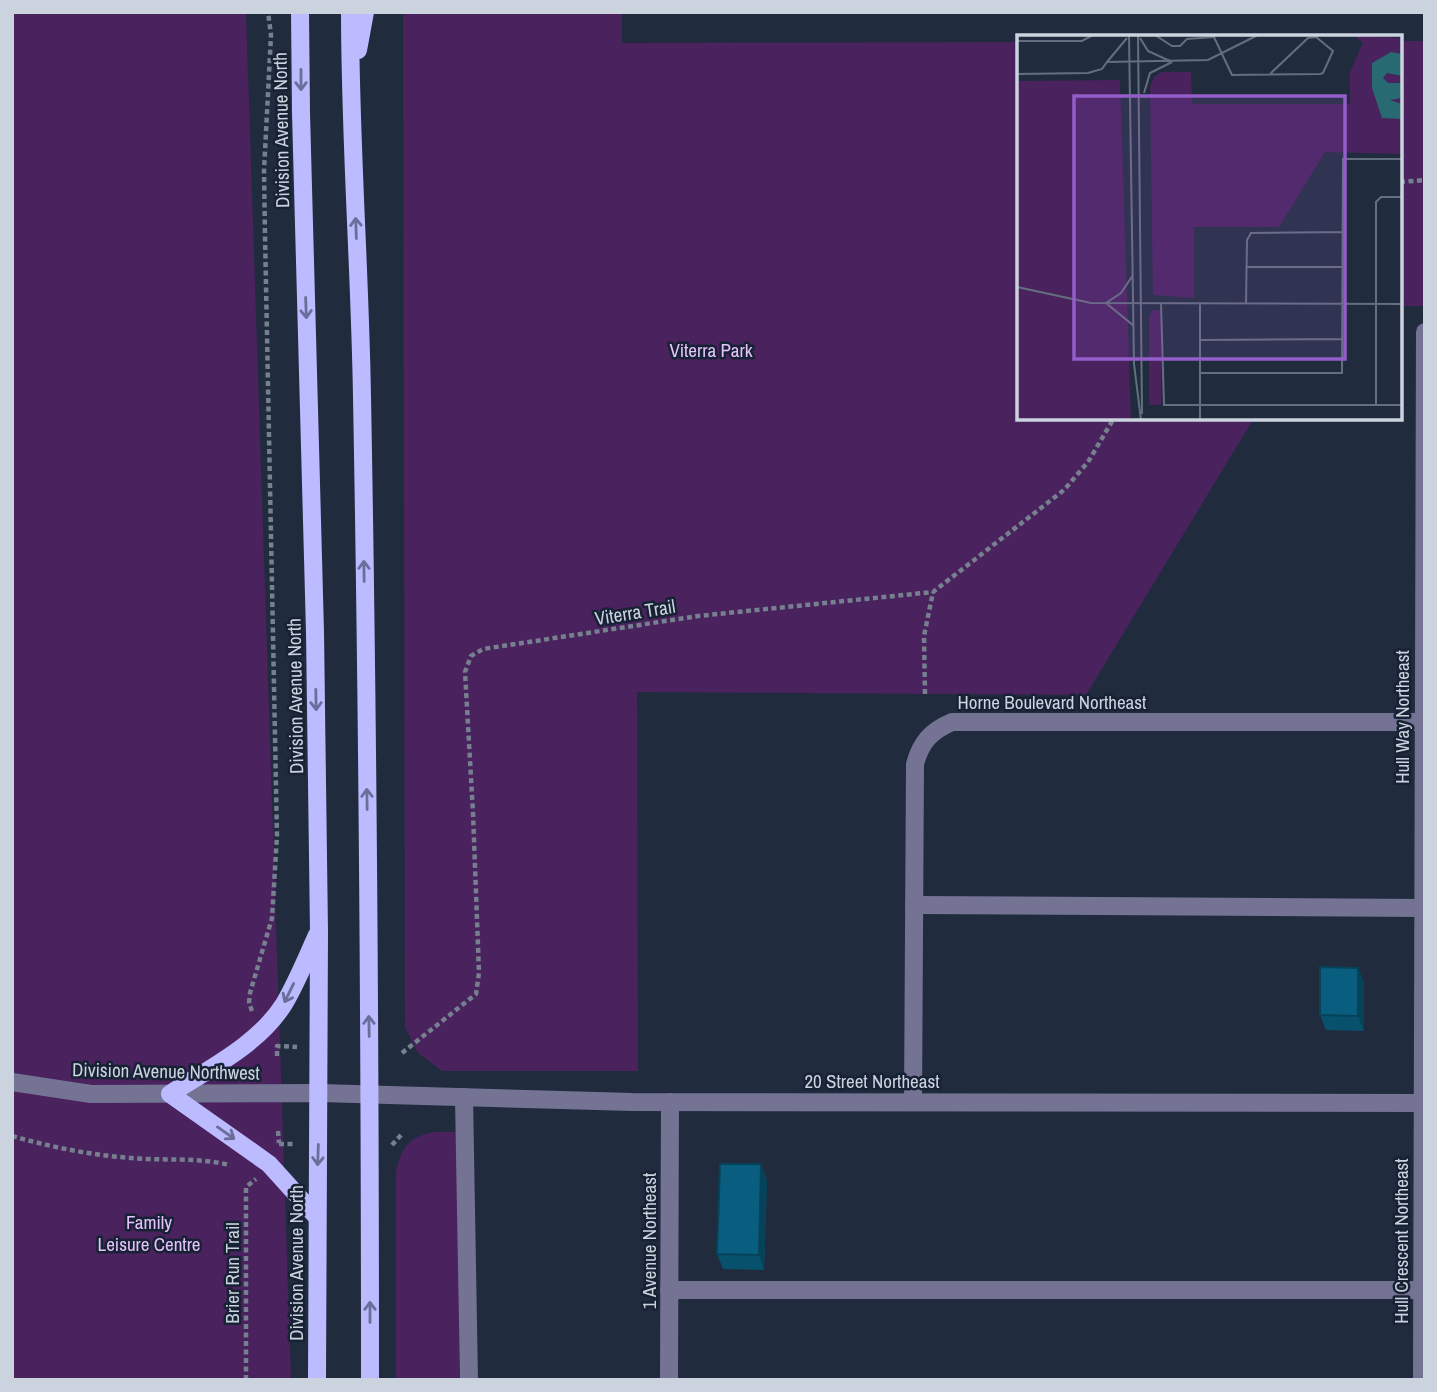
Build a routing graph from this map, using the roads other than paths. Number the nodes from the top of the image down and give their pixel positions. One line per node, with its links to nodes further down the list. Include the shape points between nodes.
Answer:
1 (300, 12): 9 (main road, Division Avenue North, one-way to 9)
2 (350, 12): 4 (main road)
3 (365, 12): 4 (main road)
4 (350, 92): 13 (main road, one-way to 4, via 362,394)
5 (1425, 332): 6 (street, Hull Way Northeast)
6 (1423, 722): 7 (street, Horne Boulevard Northeast, via 952,722 927,737 915,764); 8 (street, Hull Way Northeast)
7 (914, 905): 8 (street); 16 (street, Horne Boulevard Northeast)
8 (1423, 908): 17 (street, Hull Way Northeast)
9 (319, 932): 11 (main road, Division Avenue North); 12 (main road, one-way to 12, via 284,1004 266,1027 252,1042)
10 (12, 1082): 12 (street, Division Avenue Northwest, via 92,1094)
11 (320, 1093): 12 (street, Division Avenue Northwest); 13 (street, 20 Street Northeast); 18 (main road, Division Avenue North, one-way to 18)
12 (170, 1094): 18 (main road, one-way to 18, via 269,1164)
13 (370, 1094): 14 (street, 20 Street Northeast); 22 (main road, one-way to 13)
14 (464, 1097): 15 (street, 20 Street Northeast); 23 (street)
15 (670, 1102): 16 (street, 20 Street Northeast); 19 (street, 1 Avenue Northeast)
16 (913, 1102): 17 (street, 20 Street Northeast)
17 (1424, 1103): 20 (street, Hull Crescent Northeast)
18 (316, 1216): 21 (main road, Division Avenue North)
19 (669, 1290): 20 (street); 24 (street, 1 Avenue Northeast)
20 (1423, 1290): 25 (street, Hull Crescent Northeast)
21 (317, 1380)
22 (370, 1380)
23 (470, 1380)
24 (669, 1380)
25 (1422, 1380)

